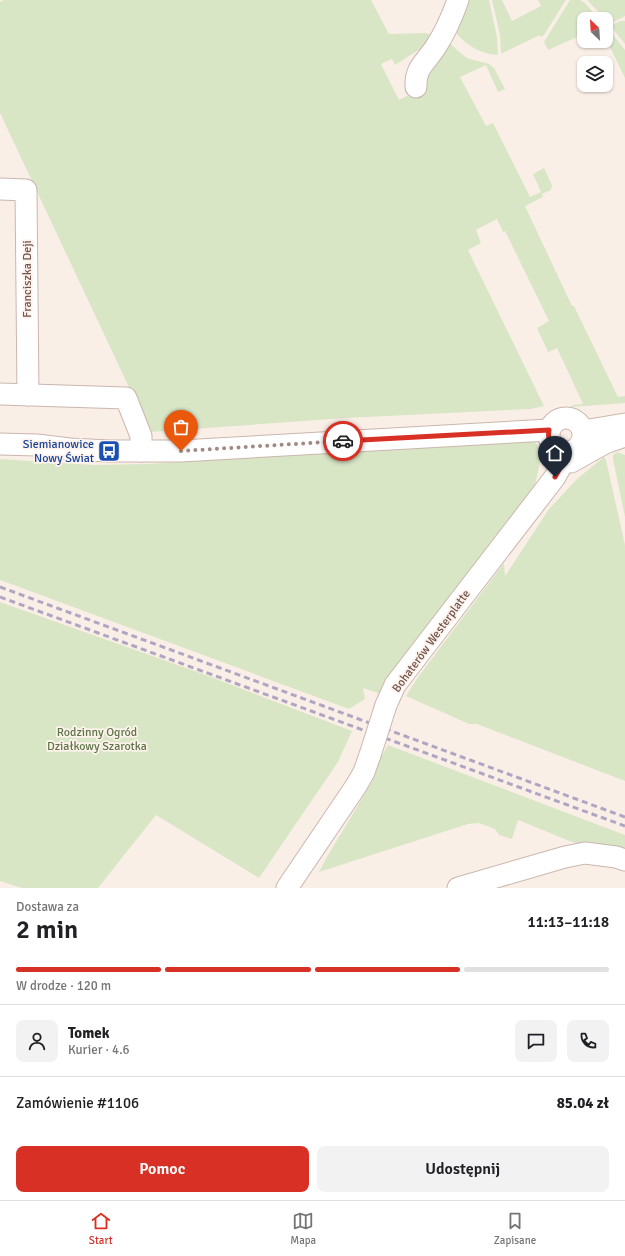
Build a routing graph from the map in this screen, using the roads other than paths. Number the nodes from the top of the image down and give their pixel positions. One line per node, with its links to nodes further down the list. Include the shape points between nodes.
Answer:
1 (458, 0): 2 (street, via 452,19 418,70)
2 (416, 87)
3 (0, 189): 5 (street, Franciszka Deji, via 26,190)
4 (0, 394): 5 (street)
5 (28, 395): 11 (street, via 126,398 140,436)
6 (625, 424): 8 (street)
7 (549, 430): 8 (street, via 557,420 568,418 579,424); 11 (street, via 181,451); 12 (street, via 548,436 552,447)
8 (583, 431): 12 (street, via 579,446)
9 (625, 436): 12 (street, Bohaterów Westerplatte)
10 (0, 444): 11 (street)
11 (141, 451)
12 (561, 460): 14 (street, Bohaterów Westerplatte, bridge, via 555,477 395,685 364,772)
13 (625, 860): 15 (street, via 585,853)
14 (288, 888)
15 (458, 888)

